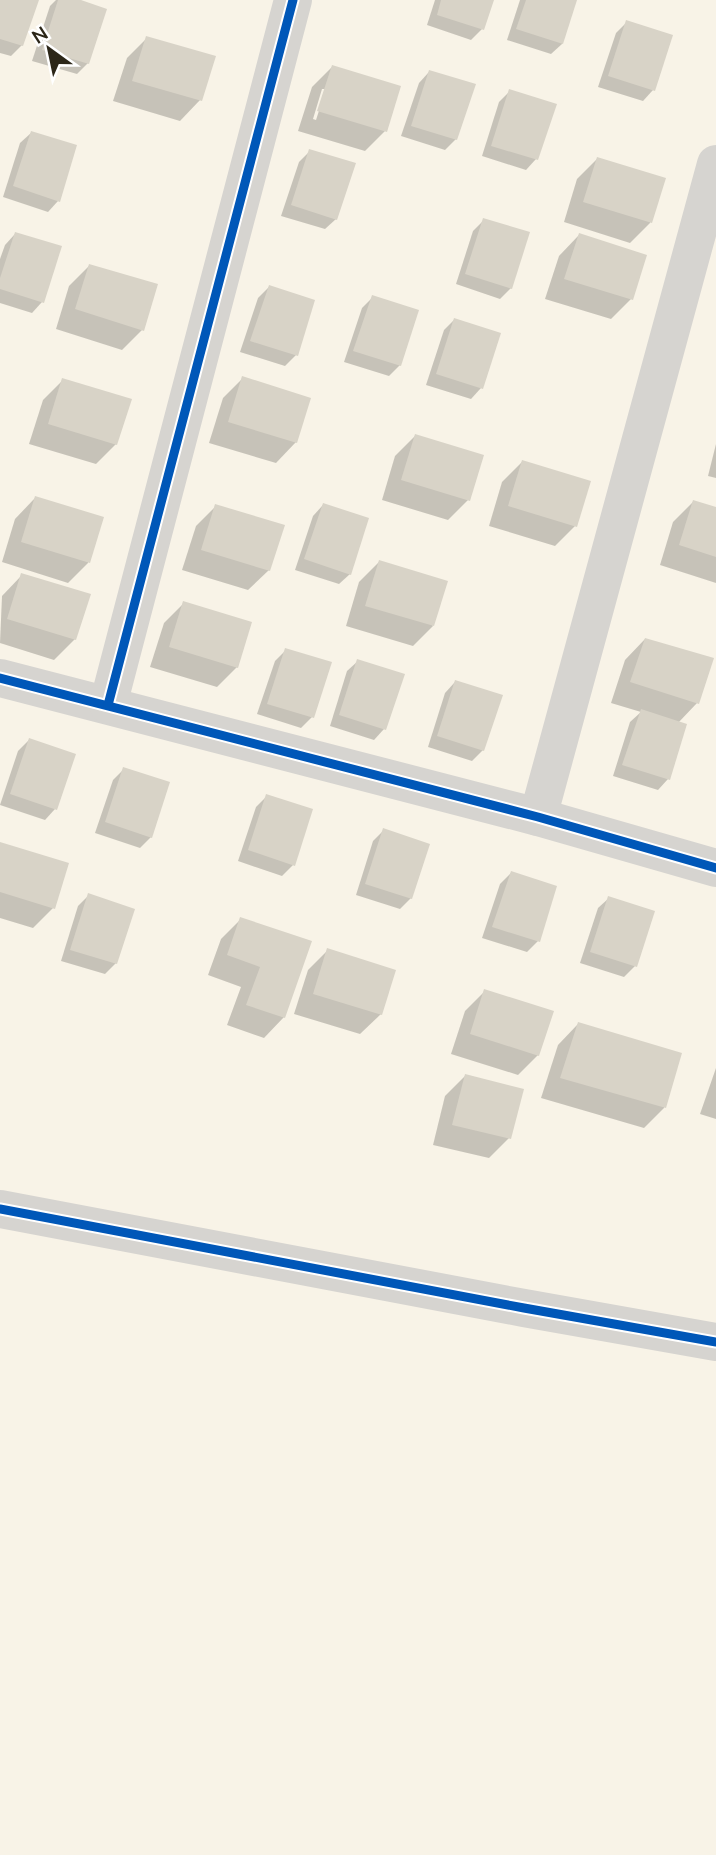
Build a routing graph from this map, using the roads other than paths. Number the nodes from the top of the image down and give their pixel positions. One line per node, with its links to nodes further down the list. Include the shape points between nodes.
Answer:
1 (293, 0): 4 (street)
2 (716, 164): 5 (street)
3 (0, 678): 4 (street)
4 (108, 705): 5 (street)
5 (538, 817): 6 (street)
6 (716, 868)
7 (0, 1209): 8 (street)
8 (716, 1342)

